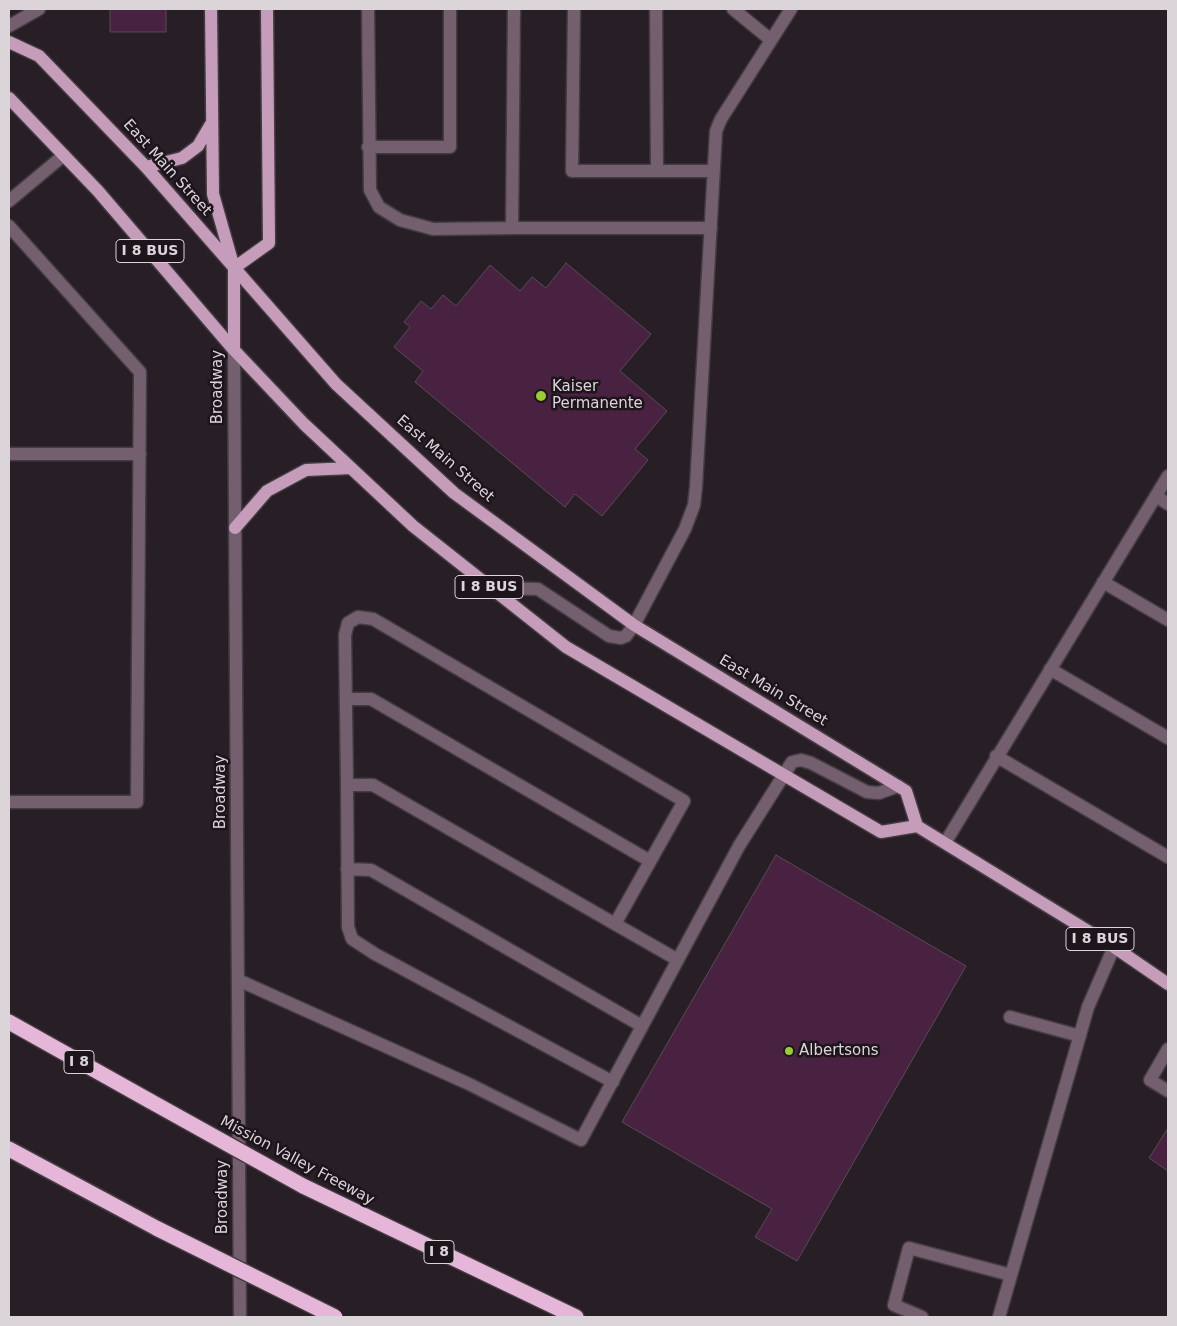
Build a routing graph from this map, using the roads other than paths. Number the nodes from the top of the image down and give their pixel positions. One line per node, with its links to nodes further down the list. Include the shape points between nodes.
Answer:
1 (38, 9): 11 (street)
2 (212, 9): 15 (main road, Broadway)
3 (267, 9): 25 (main road, via 269,243)
4 (368, 9): 16 (street)
5 (450, 9): 16 (street, via 450,147)
6 (514, 9): 23 (street)
7 (574, 9): 19 (street, via 572,171)
8 (656, 9): 19 (street)
9 (733, 9): 12 (street)
10 (791, 9): 12 (street)
11 (9, 26)
12 (771, 40): 20 (street, via 721,119 716,131)
13 (9, 42): 18 (main road, East Main Street / I 8 BUS, via 39,56)
14 (9, 98): 17 (main road, I 8 BUS)
15 (211, 124): 18 (main road, via 198,146 182,158); 25 (main road, Broadway, via 213,194)
16 (368, 147): 23 (street, via 370,190 379,208 400,220 432,229)
17 (64, 155): 21 (street); 26 (main road, I 8 BUS)
18 (146, 167): 25 (main road, East Main Street / I 8 BUS)
19 (657, 171): 20 (street)
20 (714, 171): 24 (street)
21 (9, 201)
22 (9, 226): 28 (street, via 140,372)
23 (512, 228): 24 (street)
24 (710, 228): 37 (street, via 694,505 686,529)
25 (234, 268): 26 (main road, Broadway); 37 (main road, East Main Street / I 8 BUS, via 336,384 454,493)
26 (234, 350): 29 (main road, I 8 BUS); 33 (street, Broadway)
27 (9, 454): 28 (street)
28 (140, 454): 45 (street, via 137,802)
29 (351, 468): 33 (main road, via 306,470 266,491); 35 (main road, I 8 BUS, via 413,526)
30 (1168, 476): 31 (street)
31 (1156, 496): 32 (street); 34 (street)
32 (1168, 504)
33 (235, 528): 54 (street, Broadway)
34 (1103, 582): 36 (street); 38 (street)
35 (491, 588): 37 (street, via 538,589 609,636 626,636); 42 (main road, I 8 BUS, via 566,647)
36 (1168, 620)
37 (634, 625): 44 (main road, East Main Street / I 8 BUS)
38 (1050, 669): 40 (street); 41 (street)
39 (346, 698): 43 (street); 49 (street, via 372,699); 49 (street, via 345,635 348,623 358,617 373,619 684,801)
40 (1168, 738)
41 (996, 756): 47 (street); 48 (street)
42 (782, 775): 44 (street, via 792,762 802,760 867,792 879,793); 46 (main road, I 8 BUS, via 881,832); 53 (street, via 739,846)
43 (347, 785): 50 (street); 51 (street, via 373,785)
44 (898, 786): 46 (main road, East Main Street / I 8 BUS, via 906,791)
45 (9, 802)
46 (917, 826): 47 (main road, I 8 BUS)
47 (945, 843): 52 (main road, I 8 BUS)
48 (1168, 857)
49 (650, 861): 51 (street)
50 (347, 869): 58 (street, via 372,870); 61 (street, via 348,927 352,939)
51 (615, 924): 53 (street)
52 (1114, 947): 55 (main road, I 8 BUS); 59 (street, via 1088,1008)
53 (678, 960): 58 (street)
54 (238, 980): 61 (street, via 469,1084 581,1140); 65 (street, Broadway)
55 (1168, 984)
56 (1010, 1017): 59 (street)
57 (9, 1022): 67 (highway, Mission Valley Freeway / I 8, bridge, via 302,1186)
58 (642, 1026): 61 (street)
59 (1080, 1036): 64 (street)
60 (1168, 1049): 62 (street, via 1150,1080)
61 (613, 1082)
62 (1168, 1091)
63 (9, 1149): 66 (highway, bridge, via 158,1229)
64 (1011, 1275): 68 (street, via 909,1248 894,1305); 69 (street)
65 (240, 1317)
66 (335, 1317)
67 (576, 1317)
68 (922, 1317)
69 (999, 1317)

